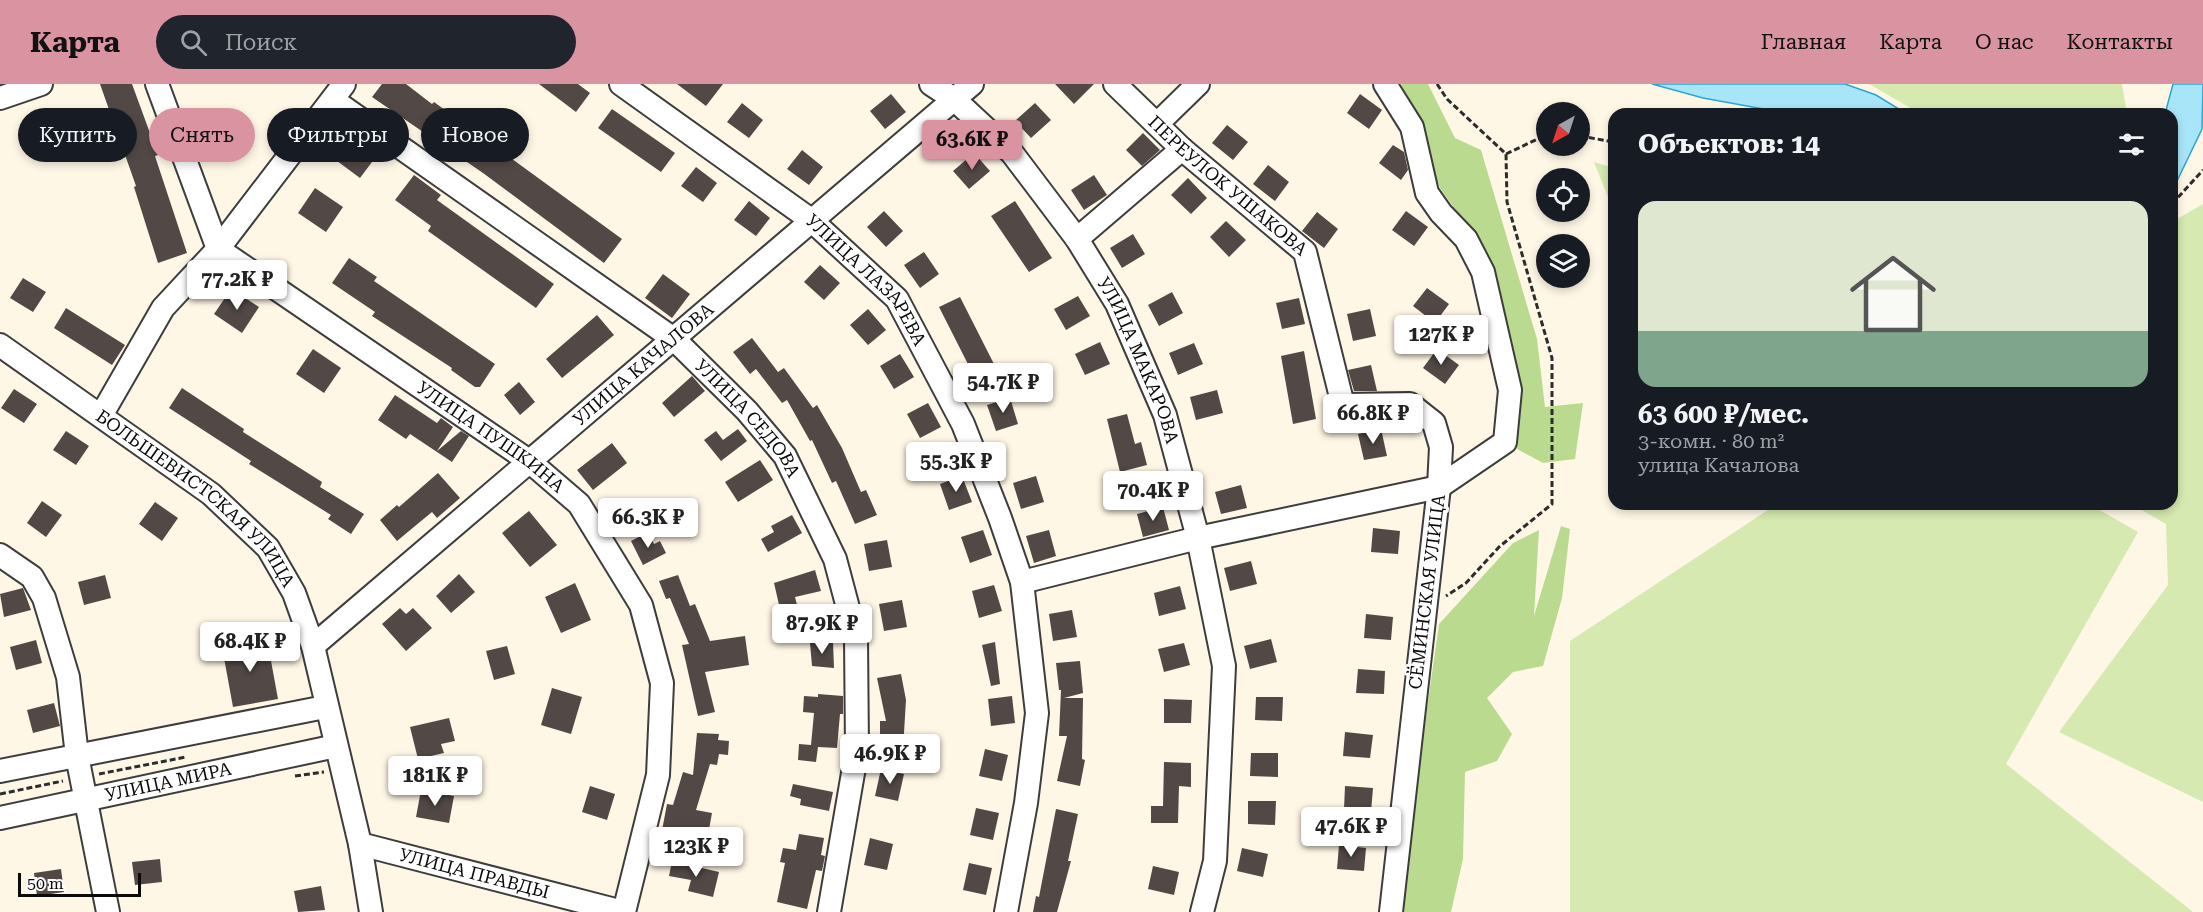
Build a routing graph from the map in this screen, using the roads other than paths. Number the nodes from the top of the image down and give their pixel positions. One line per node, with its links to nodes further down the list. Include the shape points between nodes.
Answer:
1 (40, 84): 10 (street)
2 (157, 84): 16 (street)
3 (621, 84): 14 (street, УЛИЦА ЛАЗАРЕВА)
4 (931, 84): 11 (street, УЛИЦА МАКАРОВА)
5 (972, 84): 11 (street, УЛИЦА КАЧАЛОВА)
6 (1115, 84): 12 (street, ПЕРЕУЛОК УШАКОВА)
7 (1198, 84): 12 (street)
8 (1385, 84): 21 (street, СЁМИНСКАЯ УЛИЦА, via 1412,127 1427,193 1466,239 1483,272 1510,390 1505,442)
9 (338, 92): 16 (street); 17 (street, УЛИЦА СЕДОВА)
10 (0, 98)
11 (954, 99): 14 (street, УЛИЦА КАЧАЛОВА); 15 (street, УЛИЦА МАКАРОВА, via 1012,153)
12 (1157, 124): 13 (street, ПЕРЕУЛОК УШАКОВА)
13 (1182, 149): 15 (street); 21 (street, ПЕРЕУЛОК УШАКОВА, via 1305,252 1343,405 1410,405 1434,423 1441,447)
14 (811, 220): 17 (street, УЛИЦА КАЧАЛОВА); 24 (street, УЛИЦА ЛАЗАРЕВА, via 897,299 963,424)
15 (1077, 239): 22 (street, УЛИЦА МАКАРОВА, via 1117,304 1165,415)
16 (218, 249): 19 (street, via 163,308); 20 (street, УЛИЦА ПУШКИНА)
17 (675, 340): 20 (street, УЛИЦА КАЧАЛОВА); 36 (street, УЛИЦА СЕДОВА, via 747,411 785,456 835,559 856,638 857,750)
18 (0, 345): 19 (street, БОЛЬШЕВИСТСКАЯ УЛИЦА)
19 (102, 414): 25 (street, БОЛЬШЕВИСТСКАЯ УЛИЦА, via 212,494 268,548 294,593)
20 (529, 461): 25 (street, УЛИЦА КАЧАЛОВА); 35 (street, УЛИЦА ПУШКИНА, via 579,504 641,605 662,683 658,775)
21 (1439, 487): 22 (street); 39 (street, СЁМИНСКАЯ УЛИЦА)
22 (1198, 538): 24 (street); 38 (street, УЛИЦА МАКАРОВА, via 1224,666 1215,861)
23 (0, 555): 28 (street, via 32,577 45,598 68,677)
24 (1022, 582): 37 (street, УЛИЦА ЛАЗАРЕВА, via 1037,712 1026,803)
25 (313, 646): 26 (street, БОЛЬШЕВИСТСКАЯ УЛИЦА)
26 (325, 706): 27 (street, БОЛЬШЕВИСТСКАЯ УЛИЦА); 28 (street)
27 (336, 746): 30 (street, УЛИЦА МИРА); 32 (street, БОЛЬШЕВИСТСКАЯ УЛИЦА)
28 (79, 767): 29 (street); 30 (street)
29 (0, 771)
30 (86, 800): 31 (street, УЛИЦА МИРА); 33 (street)
31 (0, 818)
32 (360, 844): 34 (street, БОЛЬШЕВИСТСКАЯ УЛИЦА); 35 (street, УЛИЦА ПРАВДЫ)
33 (108, 912)
34 (370, 912)
35 (624, 912)
36 (829, 912)
37 (1006, 912)
38 (1202, 912)
39 (1391, 912)

